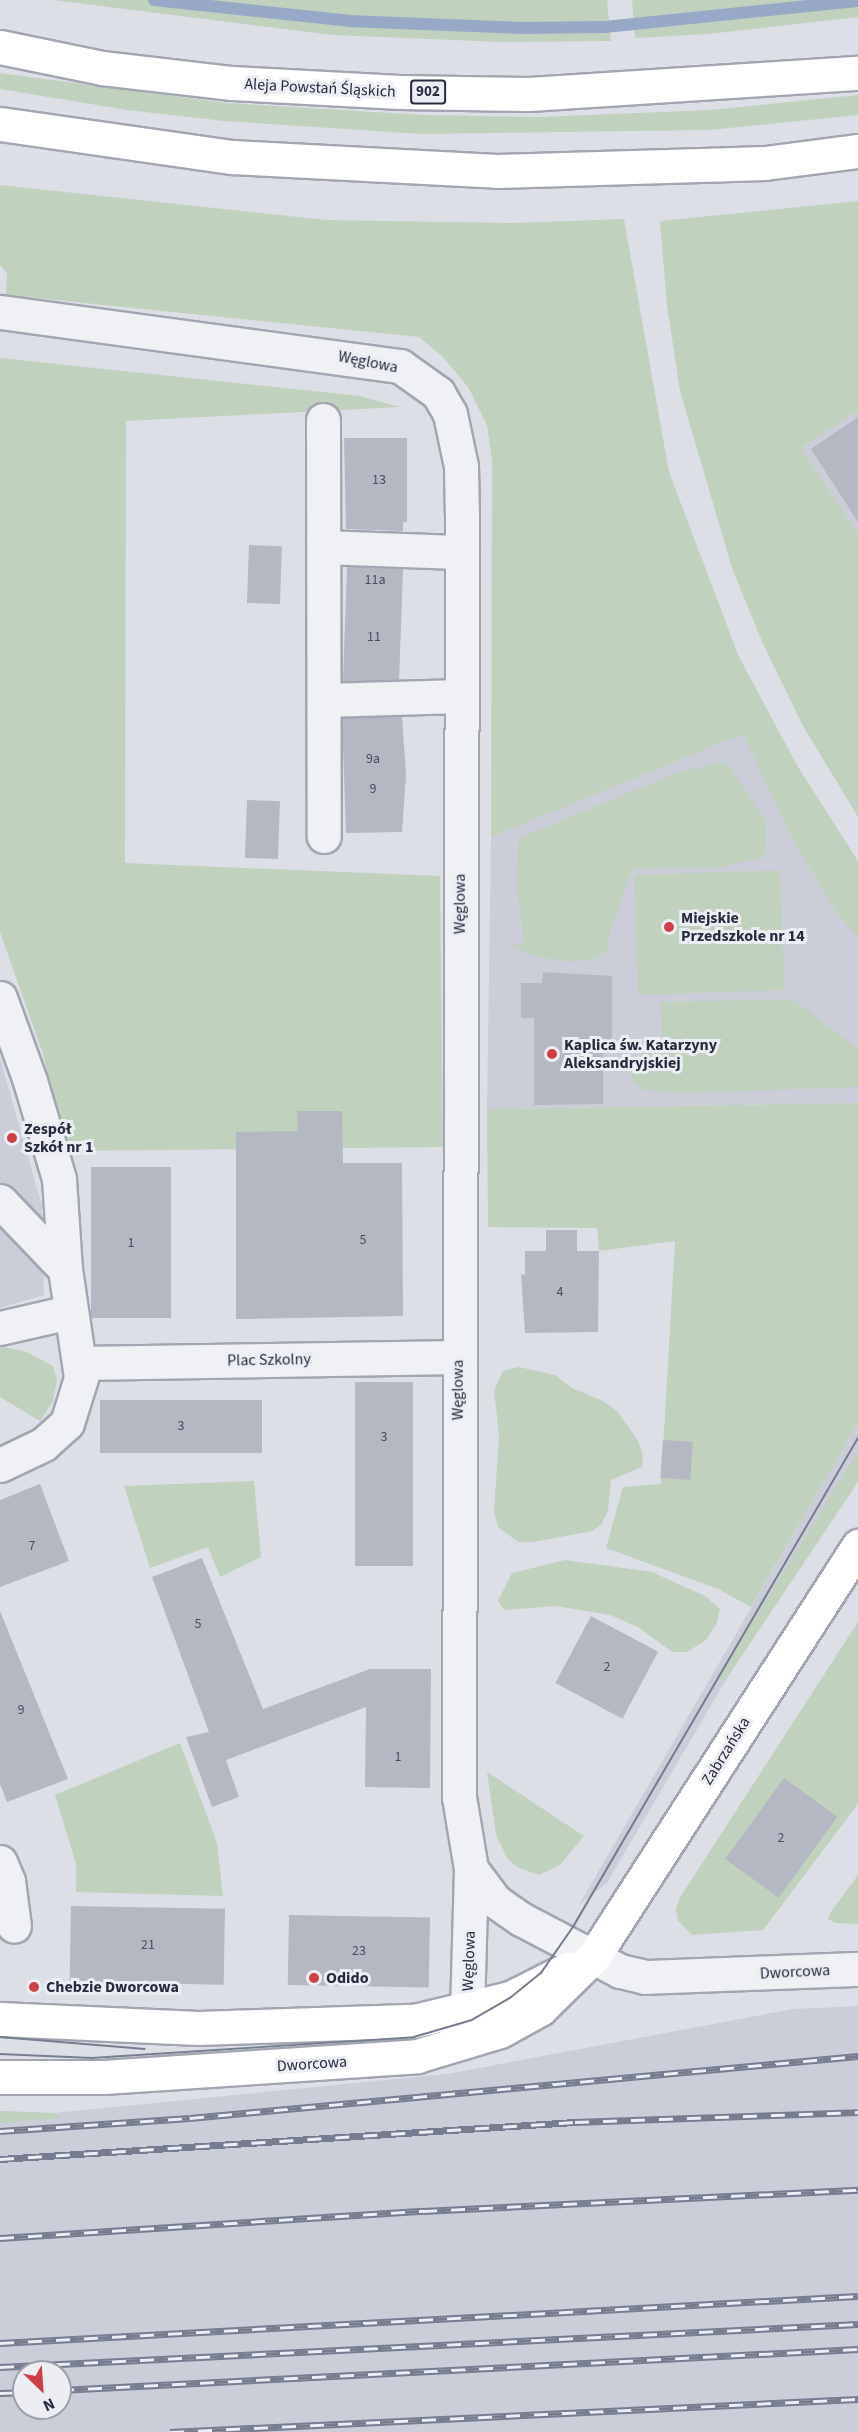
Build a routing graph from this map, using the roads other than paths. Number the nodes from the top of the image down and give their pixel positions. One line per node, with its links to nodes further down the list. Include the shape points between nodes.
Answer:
1 (0, 48): 2 (main road, Aleja Powstań Śląskich / 902, via 102,68 232,83 400,92 529,94)
2 (858, 73)
3 (0, 123): 4 (main road, via 232,157 497,171 765,163)
4 (858, 151)
5 (0, 312): 8 (street, Węglowa, via 400,366 438,393 450,414 461,466)
6 (323, 420): 7 (street)
7 (324, 547): 8 (street); 10 (street)
8 (462, 552): 9 (street, Węglowa)
9 (461, 696): 10 (street); 17 (street, Węglowa)
10 (324, 700): 11 (street)
11 (324, 836)
12 (0, 998): 14 (street, via 59,1179)
13 (0, 1202): 14 (street)
14 (65, 1269): 15 (street)
15 (70, 1312): 16 (street); 18 (street)
16 (0, 1328)
17 (458, 1358): 18 (street, Plac Szkolny); 22 (street, Węglowa, via 459,1797)
18 (80, 1363): 19 (street, via 77,1400 67,1423 44,1444)
19 (0, 1465)
20 (858, 1546): 24 (main road, Zabrzańska)
21 (0, 1862): 23 (street, via 8,1881)
22 (471, 1869): 24 (street, Węglowa, via 495,1901); 26 (street, Węglowa)
23 (14, 1926)
24 (594, 1956): 25 (street, Dworcowa, via 620,1971 667,1979); 26 (main road, via 510,1998); 28 (main road, Dworcowa, via 540,2009)
25 (858, 1969)
26 (467, 2010): 27 (main road, via 414,2021 198,2028); 28 (street, Węglowa, via 481,2029)
27 (0, 2019)
28 (500, 2031): 29 (main road, Dworcowa, via 417,2056 104,2077)
29 (0, 2077)

